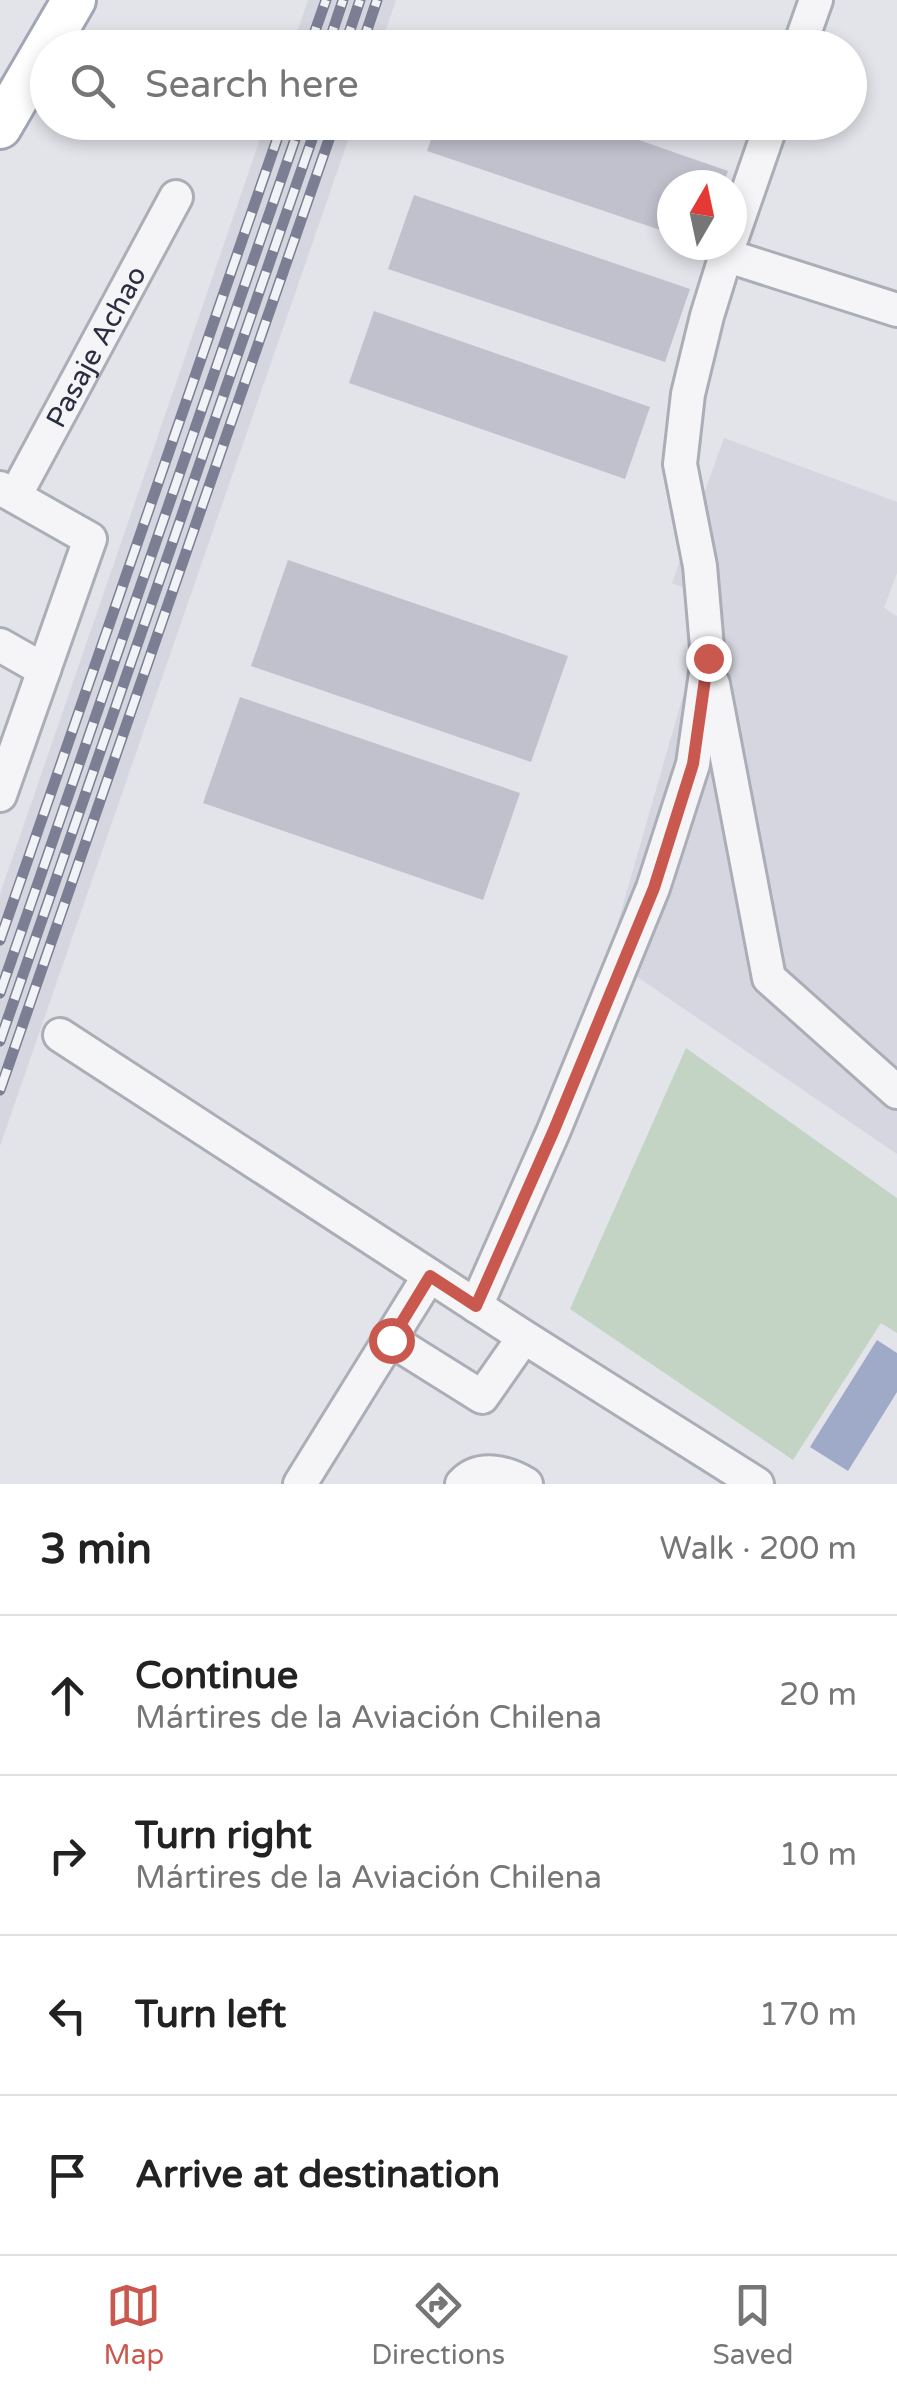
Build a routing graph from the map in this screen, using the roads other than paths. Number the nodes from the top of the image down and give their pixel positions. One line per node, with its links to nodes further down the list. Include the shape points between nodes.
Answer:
1 (74, 0): 3 (main road)
2 (816, 0): 4 (street)
3 (56, 30)
4 (805, 30)
5 (30, 75): 6 (main road)
6 (0, 126)
7 (766, 140): 8 (street)
8 (747, 194)
9 (176, 197): 13 (street, Pasaje Achao)
10 (747, 253): 12 (street)
11 (724, 260): 15 (street, via 688,394 680,464 700,566)
12 (897, 310)
13 (7, 492): 16 (street, Pasaje Achao, via 90,539)
14 (0, 645): 16 (street)
15 (708, 658): 19 (street, via 769,978); 21 (street, via 693,764 654,888)
16 (44, 670): 17 (street)
17 (0, 795)
18 (60, 1035): 20 (street)
19 (897, 1092)
20 (430, 1276): 21 (street); 23 (street)
21 (476, 1306): 22 (street)
22 (524, 1337): 23 (street, via 482,1397); 27 (street)
23 (391, 1340): 24 (street)
24 (300, 1484)
25 (462, 1484): 26 (street, via 486,1471)
26 (526, 1484)
27 (757, 1484)

